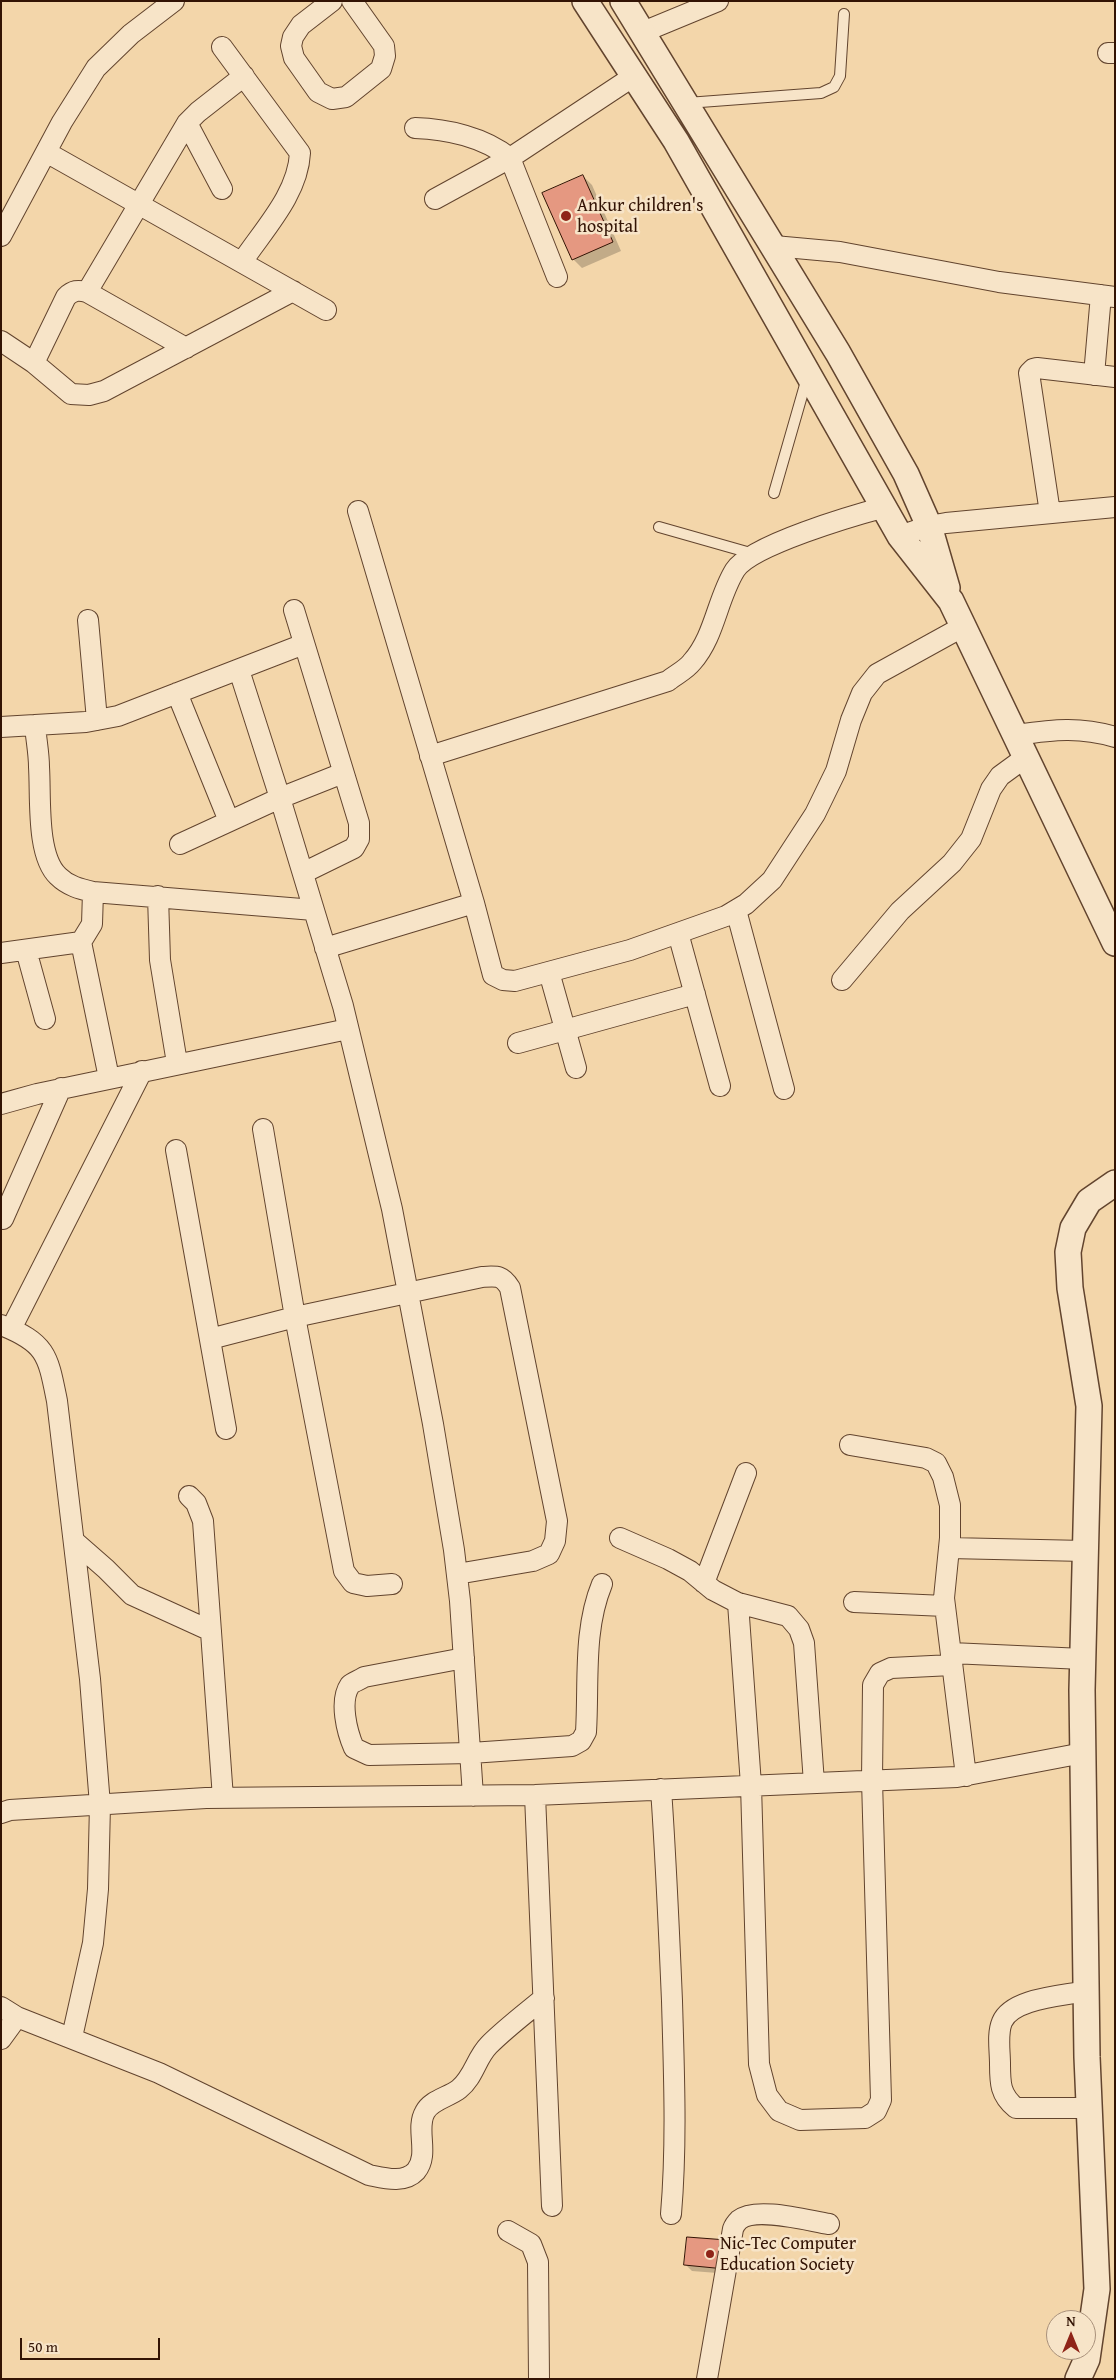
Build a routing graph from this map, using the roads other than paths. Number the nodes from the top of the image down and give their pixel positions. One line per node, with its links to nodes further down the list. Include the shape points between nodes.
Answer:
1 (174, 1): 15 (street, via 131,34 96,68)
2 (332, 1): 3 (street, via 301,25 291,46 294,58 318,92 332,99 346,98 381,68 385,56 384,46)
3 (352, 1)
4 (585, 1): 11 (street)
5 (623, 1): 8 (street)
6 (718, 1): 8 (street)
7 (844, 14): 12 (lane, via 840,76 834,87 821,93)
8 (643, 32): 12 (street)
9 (222, 47): 10 (street)
10 (244, 76): 13 (street); 22 (street, via 300,153 293,187)
11 (634, 76): 16 (street); 31 (street, via 676,141)
12 (687, 103): 21 (street)
13 (187, 123): 17 (street); 19 (street)
14 (415, 128): 16 (street, via 432,128 481,141 495,146)
15 (46, 152): 19 (street); 20 (street)
16 (510, 158): 18 (street); 23 (street)
17 (222, 189)
18 (434, 199)
19 (138, 204): 22 (street); 25 (street)
20 (1, 236)
21 (774, 246): 26 (street, via 840,252 999,282); 39 (street, via 906,474)
22 (242, 262): 24 (street)
23 (557, 277)
24 (293, 291): 27 (street); 29 (street)
25 (87, 292): 29 (street); 30 (street, via 78,290 66,297)
26 (1108, 296): 32 (street)
27 (326, 310)
28 (1, 341): 30 (street)
29 (186, 348): 30 (street, via 104,391 89,395 71,394)
30 (34, 363)
31 (808, 373): 34 (lane); 35 (street)
32 (1094, 375): 33 (street); 38 (street, via 1037,368 1028,373)
33 (1115, 377)
34 (774, 493)
35 (885, 507): 41 (street); 42 (street, via 825,524)
36 (1115, 507): 38 (street)
37 (358, 511): 55 (street)
38 (1050, 513): 39 (street)
39 (929, 526): 41 (street); 43 (street)
40 (659, 527): 42 (lane)
41 (900, 536): 43 (street)
42 (754, 554): 55 (street, via 736,568 709,636 692,663 668,681)
43 (951, 601): 46 (street)
44 (294, 610): 47 (street)
45 (88, 620): 50 (street)
46 (964, 626): 54 (street); 65 (street, via 877,674 862,693 836,771 815,814 772,880)
47 (304, 644): 48 (street); 56 (street)
48 (239, 670): 49 (street); 57 (street)
49 (177, 694): 50 (street, via 118,716); 58 (street)
50 (97, 720): 51 (street)
51 (35, 725): 52 (street); 61 (street, via 48,862 57,876 71,886)
52 (1, 727)
53 (1115, 737): 54 (street, via 1094,730 1063,729)
54 (1021, 746): 68 (street); 73 (street, via 991,789 971,839 952,863 900,911)
55 (430, 756): 63 (street)
56 (343, 773): 57 (street); 60 (street, via 359,823 359,839 354,848)
57 (280, 798): 58 (street); 60 (street)
58 (229, 821): 59 (street)
59 (180, 844)
60 (303, 872): 64 (street)
61 (93, 892): 62 (street); 67 (street, via 92,924)
62 (158, 896): 64 (street); 79 (street, via 160,960)
63 (474, 903): 69 (street); 72 (street, via 493,975 515,981)
64 (314, 910): 69 (street)
65 (736, 910): 66 (street); 85 (street)
66 (678, 933): 72 (street); 74 (street)
67 (81, 942): 70 (street); 82 (street)
68 (1115, 943)
69 (325, 948): 76 (street)
70 (26, 950): 71 (street); 75 (street)
71 (1, 953)
72 (549, 972): 77 (street)
73 (842, 980)
74 (694, 994): 77 (street); 83 (street)
75 (45, 1019)
76 (348, 1029): 79 (street); 91 (street, via 392,1209)
77 (565, 1031): 78 (street); 80 (street)
78 (518, 1043)
79 (177, 1063): 81 (street)
80 (576, 1068)
81 (142, 1071): 82 (street); 93 (street)
82 (109, 1078): 84 (street)
83 (720, 1086)
84 (61, 1088): 86 (street); 90 (street)
85 (784, 1089)
86 (1, 1104)
87 (263, 1129): 92 (street)
88 (176, 1150): 94 (street)
89 (1115, 1183): 102 (street, via 1090,1201 1073,1228 1068,1252 1070,1288 1089,1406)
90 (3, 1219)
91 (407, 1294): 92 (street); 103 (street, via 433,1424); 103 (street, via 482,1277 504,1278 510,1288 557,1521 555,1541 549,1554)
92 (295, 1317): 94 (street); 105 (street, via 344,1571 353,1583 367,1586)
93 (6, 1327): 100 (street, via 34,1341 43,1349 50,1364)
94 (210, 1338): 95 (street)
95 (226, 1429)
96 (850, 1445): 101 (street, via 926,1458 936,1463 944,1477 950,1505)
97 (746, 1473): 104 (street)
98 (189, 1496): 110 (street, via 196,1503 203,1521)
99 (620, 1538): 104 (street, via 668,1559)
100 (74, 1541): 110 (street, via 132,1595); 124 (street)
101 (949, 1548): 102 (street); 109 (street)
102 (1085, 1551): 113 (street)
103 (457, 1574): 111 (street)
104 (704, 1583): 108 (street)
105 (392, 1584)
106 (602, 1584): 114 (street, via 590,1628 586,1732 581,1740 572,1746)
107 (854, 1602): 109 (street)
108 (738, 1603): 118 (street, via 788,1616 799,1629 804,1643); 119 (street)
109 (945, 1606): 112 (street)
110 (211, 1631): 123 (street)
111 (464, 1658): 114 (street); 114 (street, via 364,1677 351,1684 345,1698 348,1734 354,1748 369,1755)
112 (952, 1659): 113 (street); 116 (street); 117 (street, via 891,1668 880,1673 873,1685)
113 (1083, 1659): 115 (street)
114 (470, 1753): 122 (street)
115 (1083, 1753): 116 (street); 126 (street)
116 (966, 1776): 117 (street)
117 (872, 1780): 118 (street); 119 (street, via 881,2100 876,2111 866,2118 800,2120 779,2111 767,2095 759,2064)
118 (814, 1782): 119 (street)
119 (751, 1785): 120 (street)
120 (662, 1789): 121 (street); 133 (street, via 676,2110)
121 (535, 1795): 122 (street); 127 (street)
122 (473, 1796): 123 (street)
123 (223, 1798): 124 (street)
124 (100, 1805): 125 (street); 129 (street, via 93,1943)
125 (1, 1813)
126 (1086, 1991): 131 (street); 131 (street, via 1015,2007 1003,2020 1000,2088 1006,2100 1016,2108)
127 (544, 1998): 129 (street, via 488,2046 472,2075 459,2089 424,2112 422,2160 406,2178 387,2179 369,2174 159,2073); 132 (street)
128 (9, 2012): 129 (street); 130 (street)
129 (72, 2037)
130 (1, 2039)
131 (1089, 2108): 138 (street, via 1097,2289 1087,2359)
132 (552, 2206)
133 (671, 2214)
134 (830, 2224): 137 (street, via 770,2215 751,2215 739,2220 732,2229)
135 (508, 2231): 136 (street, via 531,2244 538,2262)
136 (539, 2379)
137 (707, 2379)
138 (1078, 2379)

